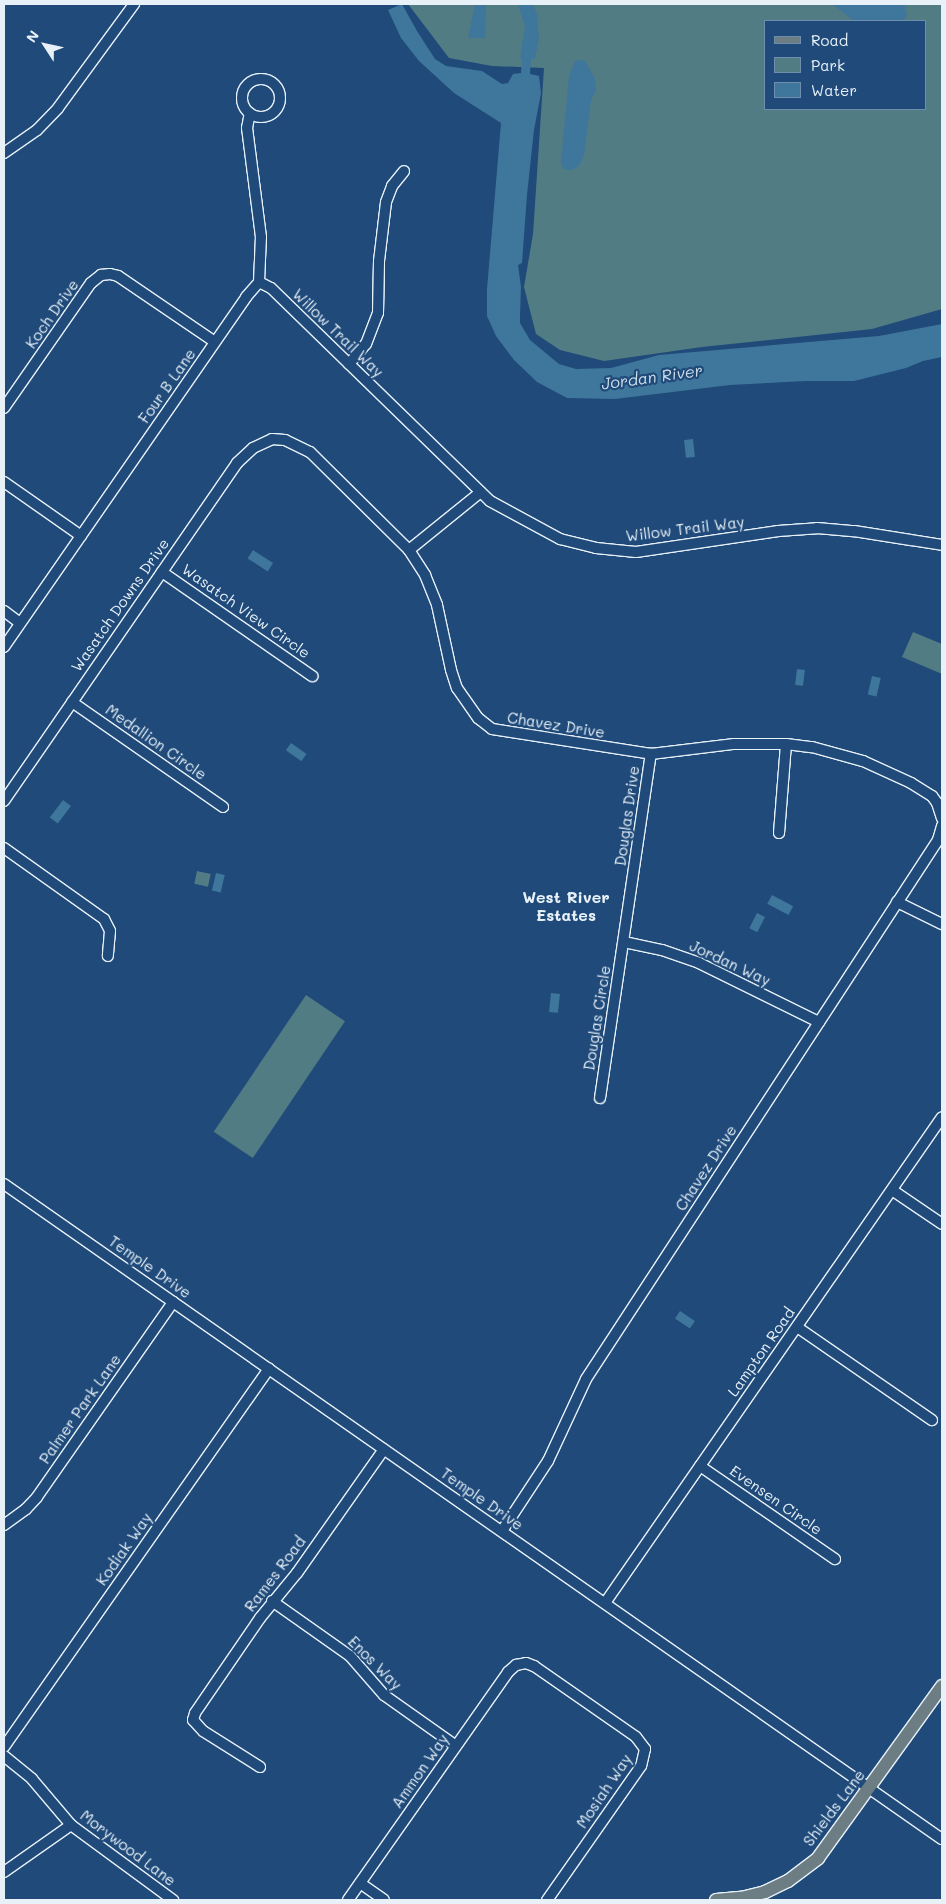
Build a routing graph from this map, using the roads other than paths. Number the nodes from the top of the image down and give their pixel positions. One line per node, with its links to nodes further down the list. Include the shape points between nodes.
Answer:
1 (134, 4): 3 (street, via 58,108 37,130)
2 (250, 113): 5 (street, via 247,128 261,238)
3 (4, 152)
4 (404, 171): 7 (street, via 392,186 386,202 377,318 366,344)
5 (259, 282): 6 (street, Four B Lane); 7 (street, Willow Trail Way, via 271,288)
6 (215, 342): 8 (street, Koch Drive, via 121,278 106,274 91,283); 12 (street, Four B Lane)
7 (349, 364): 11 (street, Willow Trail Way)
8 (4, 408)
9 (272, 439): 14 (street, Chavez Drive, via 285,440 310,452); 15 (street, Wasatch Downs Drive, via 253,448 237,463)
10 (4, 482): 12 (street)
11 (481, 492): 13 (street, Willow Trail Way, via 500,508 560,539 619,552 818,528); 14 (street)
12 (81, 536): 17 (street, Four B Lane)
13 (942, 545)
14 (409, 550): 22 (street, Chavez Drive, via 425,575 437,605 450,670 457,688 486,725 504,733)
15 (162, 572): 19 (street, Wasatch View Circle); 20 (street, Wasatch Downs Drive)
16 (4, 612): 17 (street)
17 (20, 623): 18 (street, Four B Lane)
18 (4, 648)
19 (312, 676)
20 (72, 702): 23 (street, Wasatch Downs Drive); 25 (street, Medallion Circle)
21 (786, 744): 22 (street, Chavez Drive, via 734,744); 24 (street, Chavez Drive, via 826,750 863,761 911,783); 28 (street)
22 (651, 754): 32 (street, Douglas Drive)
23 (4, 801)
24 (940, 801): 26 (street, Chavez Drive)
25 (223, 807)
26 (942, 818)
27 (942, 826): 30 (street, Chavez Drive, via 938,840)
28 (779, 832)
29 (4, 848): 33 (street, via 104,919 110,931)
30 (897, 902): 31 (street); 34 (street, Chavez Drive)
31 (942, 924)
32 (624, 942): 34 (street, Jordan Way, via 700,963); 35 (street, Douglas Circle)
33 (108, 956)
34 (819, 1022): 47 (street, Chavez Drive, via 586,1379 548,1461)
35 (600, 1098)
36 (942, 1117): 38 (street, Lampton Road)
37 (4, 1184): 40 (street, Temple Drive)
38 (892, 1190): 39 (street); 41 (street, Lampton Road)
39 (942, 1224)
40 (173, 1302): 42 (street, Temple Drive); 46 (street, Palmer Park Lane, via 36,1497)
41 (797, 1327): 43 (street); 45 (street, Lampton Road)
42 (269, 1368): 44 (street, Temple Drive); 54 (street, Kodiak Way)
43 (932, 1420)
44 (384, 1449): 47 (street, Temple Drive); 49 (street, Rames Road, via 297,1573)
45 (700, 1466): 48 (street, Evensen Circle); 50 (street, Lampton Road)
46 (4, 1525)
47 (502, 1531): 50 (street, Temple Drive)
48 (835, 1559)
49 (272, 1601): 53 (street, Enos Way, via 350,1656 384,1696); 56 (street, Rames Road, via 198,1706 193,1720 203,1731)
50 (605, 1603): 57 (street, Temple Drive)
51 (521, 1663): 53 (street, Ammon Way, via 508,1672); 66 (street, Mosiah Way, via 542,1671 636,1737 645,1749 641,1766)
52 (942, 1686): 57 (main road, Shields Lane)
53 (456, 1746): 61 (street, Ammon Way)
54 (4, 1747)
55 (4, 1756): 58 (street, Morywood Lane, via 32,1779)
56 (260, 1767)
57 (870, 1788): 59 (street, Temple Drive); 62 (main road, Shields Lane, via 818,1858 788,1881)
58 (70, 1825): 60 (street); 63 (street, Morywood Lane)
59 (942, 1839)
60 (4, 1872)
61 (360, 1884): 64 (street, Ammon Way); 65 (street)
62 (749, 1898): 67 (main road, Shields Lane)
63 (171, 1900)
64 (348, 1900)
65 (384, 1900)
66 (547, 1900)
67 (716, 1900)

